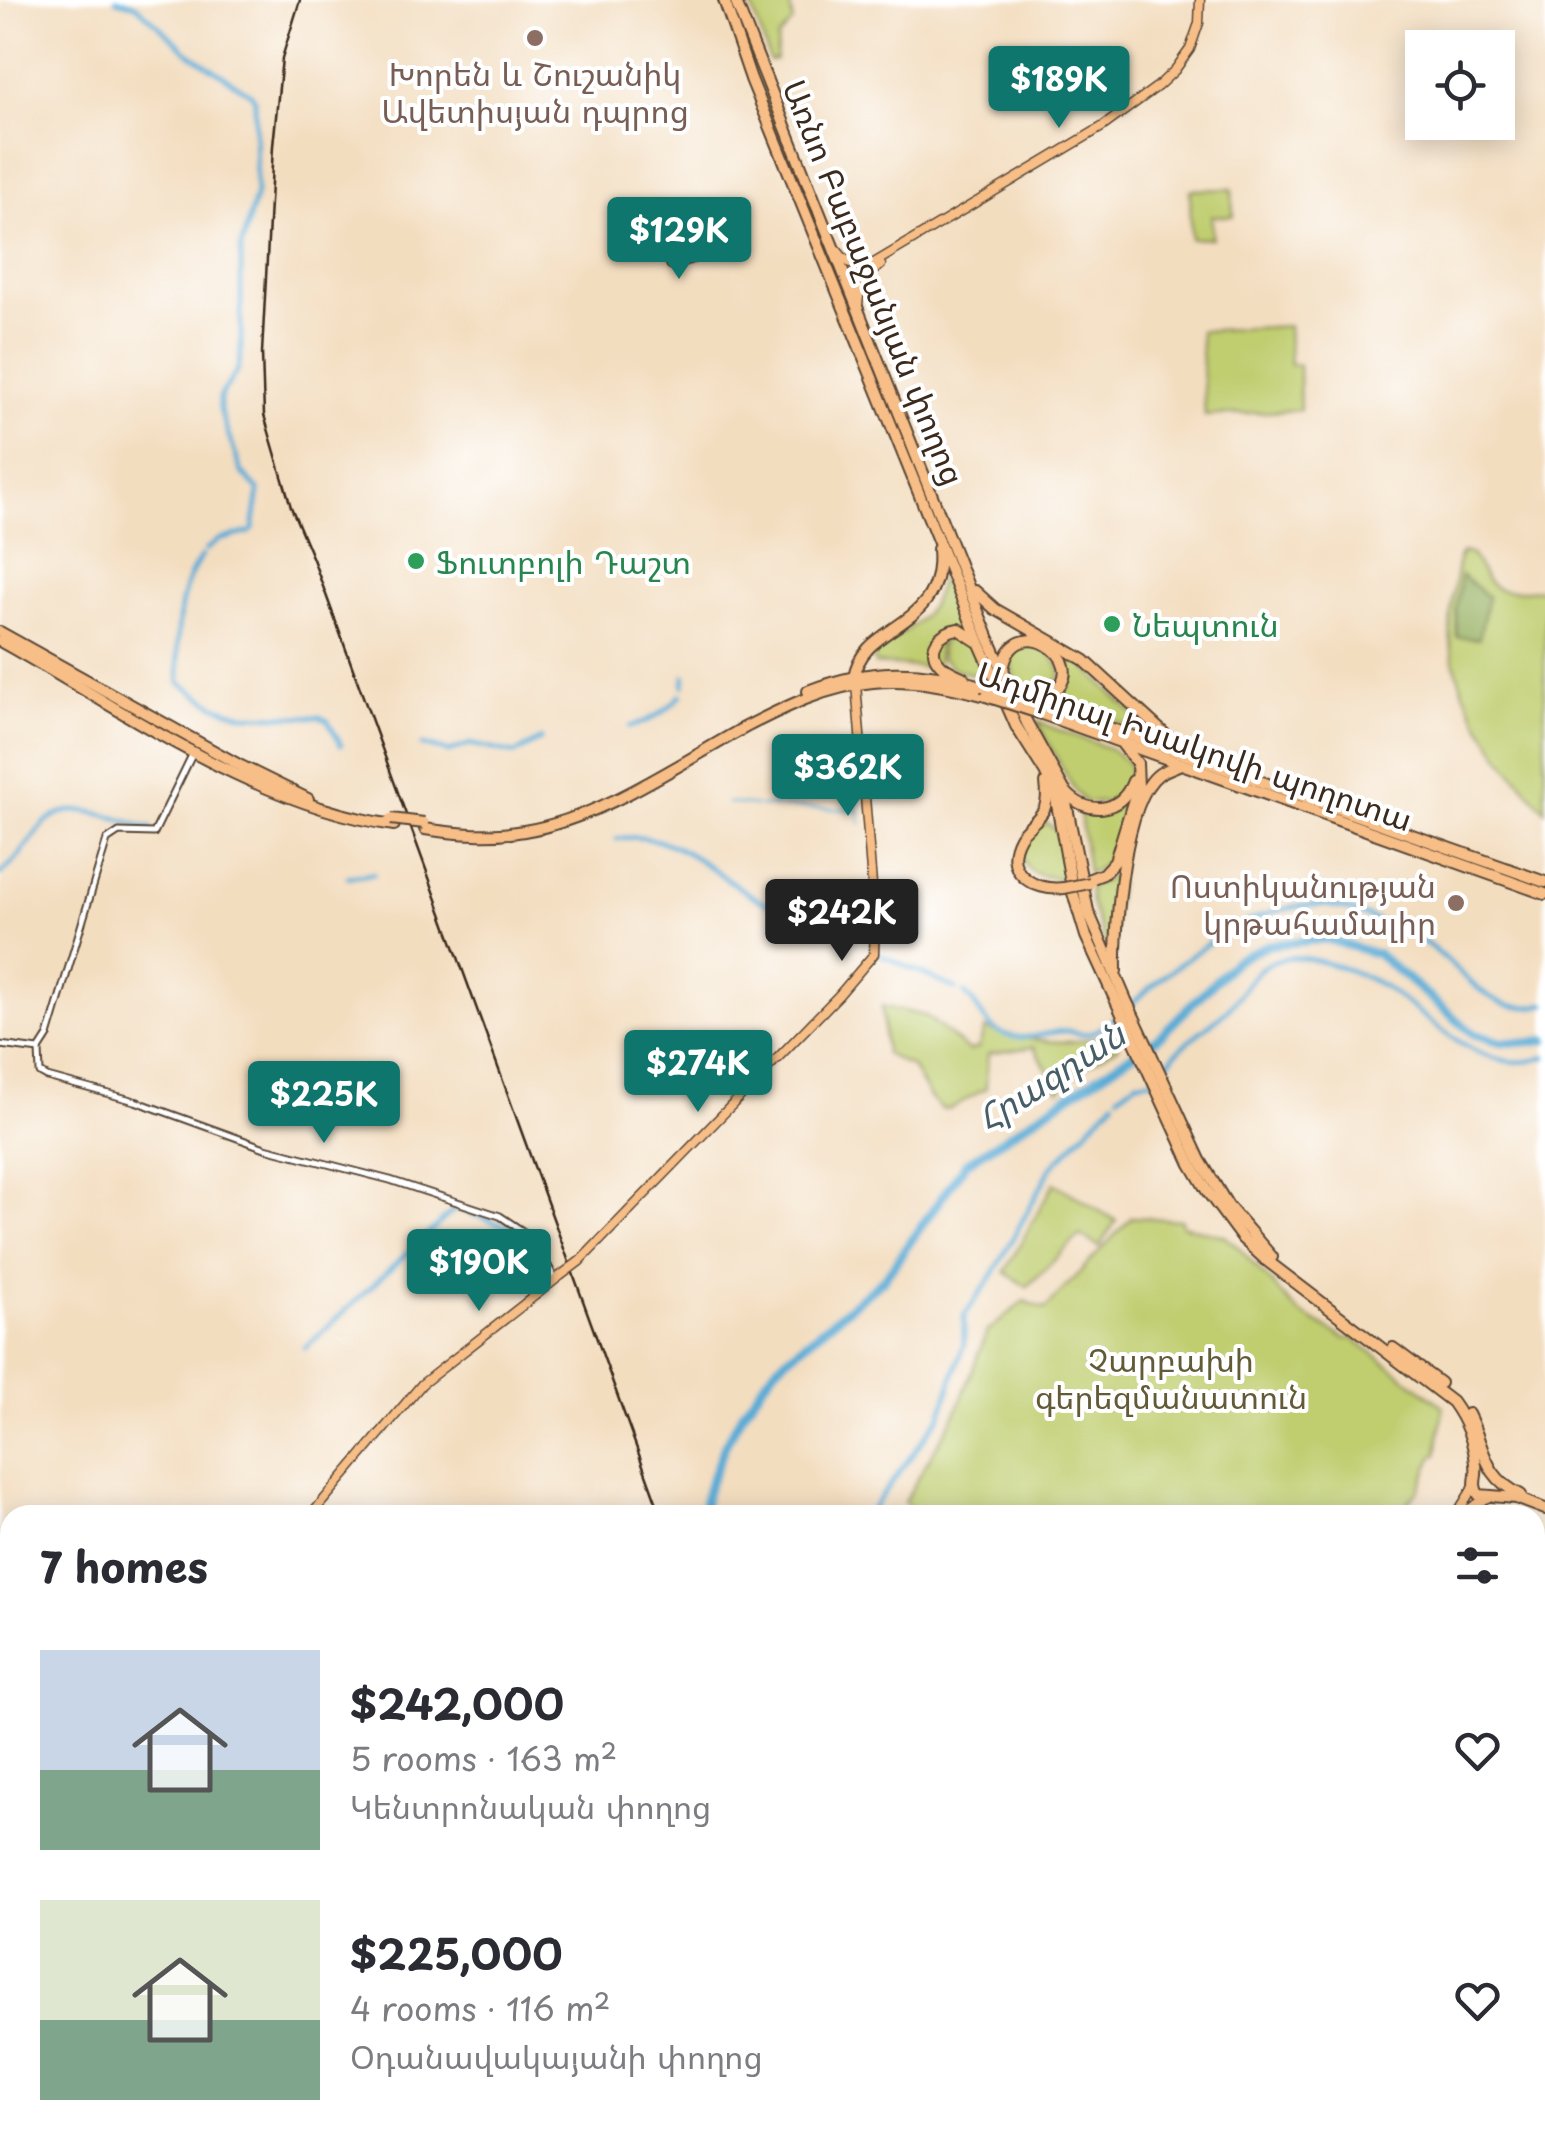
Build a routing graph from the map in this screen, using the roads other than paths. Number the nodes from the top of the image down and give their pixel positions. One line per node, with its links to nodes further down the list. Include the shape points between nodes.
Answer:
1 (724, 0): 5 (highway, Առնո Բաբաջանյան փողոց)
2 (735, 0): 4 (highway, Առնո Բաբաջանյան փողոց)
3 (1201, 0): 10 (main road, via 1194,37 1175,70 1102,127 868,266 848,263); 11 (main road, via 1192,50 1177,72 1108,126 870,272 860,283)
4 (765, 76): 5 (highway, via 771,109); 6 (highway, Առնո Բաբաջանյան փողոց)
5 (752, 79): 7 (highway, Առնո Բաբաջանյան փողոց)
6 (797, 154): 7 (highway, via 782,134); 10 (highway, Առնո Բաբաջանյան փողոց)
7 (783, 159): 12 (highway, Առնո Բաբաջանյան փողոց)
8 (660, 230): 9 (main road, via 671,265)
9 (739, 244)
10 (834, 246): 11 (highway, Առնո Բաբաջանյան փողոց)
11 (858, 305): 13 (highway, Առնո Բաբաջանյան փողոց)
12 (888, 414): 13 (highway, via 900,436); 14 (highway, Առնո Բաբաջանյան փողոց)
13 (908, 432): 15 (highway, Առնո Բաբաջանյան փողոց)
14 (936, 534): 18 (highway, Առնո Բաբաջանյան փողոց); 20 (highway, via 939,556 924,604 867,647)
15 (968, 582): 18 (highway, Առնո Բաբաջանյան փողոց); 25 (highway, via 995,609 1084,660)
16 (0, 632): 24 (highway, Ադմիրալ Իսակովի պողոտա)
17 (0, 641): 24 (highway, Ադմիրալ Իսակովի պողոտա)
18 (983, 642): 19 (highway); 21 (highway, via 953,629 938,638 934,650 941,666); 26 (highway, via 1016,726)
19 (1003, 672): 22 (highway, via 1014,644 1035,641 1054,650 1066,678); 27 (highway)
20 (854, 680): 21 (highway, Ադմիրալ Իսակովի պողոտա); 28 (highway, Ադմիրալ Իսակովի պողոտա, via 770,708 588,805 534,822); 28 (highway, Ադմիրալ Իսակովի պողոտա, via 776,712 593,813 524,831 480,834); 40 (main road, bridge, via 874,954)
21 (982, 689): 22 (highway, Ադմիրալ Իսակովի պողոտա, bridge); 22 (highway, Ադմիրալ Իսակովի պողոտա, bridge)
22 (1036, 703): 23 (highway, Ադմիրալ Իսակովի պողոտա); 25 (highway, Ադմիրալ Իսակովի պողոտա)
23 (1119, 743): 25 (highway, Ադմիրալ Իսակովի պողոտա); 27 (highway, via 1135,773 1123,800 1108,809 1082,806); 31 (highway, via 1137,763 1138,786 1115,861)
24 (194, 750): 28 (highway, Ադմիրալ Իսակովի պողոտա, bridge, via 303,804 359,820); 38 (street, via 154,832 119,832 106,840)
25 (1184, 759): 30 (highway, via 1153,780); 32 (highway, Ադմիրալ Իսակովի պողոտա); 34 (highway, Ադմիրալ Իսակովի պողոտա)
26 (1045, 772): 29 (highway); 33 (highway, via 1045,807 1019,838 1015,861 1033,886)
27 (1063, 788): 35 (highway, via 1088,912)
28 (424, 826)
29 (1066, 848): 33 (highway, via 1059,829 1045,822 1034,826 1018,855 1033,881); 36 (highway, via 1079,914)
30 (1125, 852): 31 (highway, via 1107,876); 35 (highway)
31 (1090, 882): 33 (highway, bridge)
32 (1545, 882)
33 (1064, 886)
34 (1545, 894)
35 (1116, 978): 36 (highway)
36 (1121, 1002): 39 (highway)
37 (0, 1045): 38 (street)
38 (39, 1050): 40 (street, via 40,1073 264,1148 500,1216 533,1238)
39 (1196, 1162): 41 (highway, via 1266,1251 1457,1398); 42 (highway, via 1226,1218 1266,1260 1452,1402 1470,1436)
40 (557, 1278): 44 (main road, via 422,1384)
41 (1491, 1472): 42 (highway); 43 (highway)
42 (1475, 1481): 43 (highway, via 1479,1495); 45 (main road)
43 (1494, 1492): 46 (main road); 47 (highway)
44 (319, 1505)
45 (1463, 1505)
46 (1474, 1505)
47 (1541, 1505)

